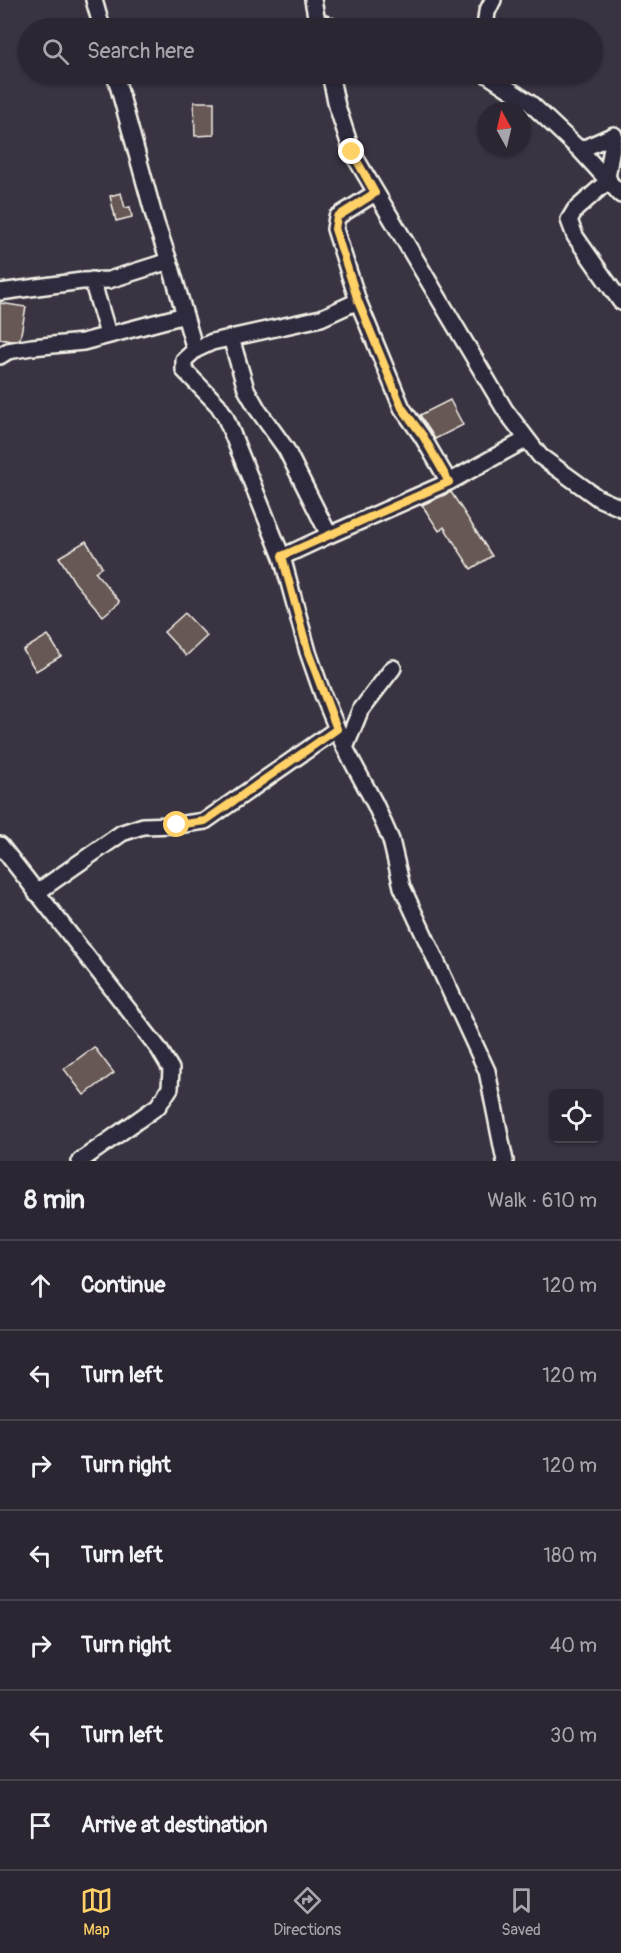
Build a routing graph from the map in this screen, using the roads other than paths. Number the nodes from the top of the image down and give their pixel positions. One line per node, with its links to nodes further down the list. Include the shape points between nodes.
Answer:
1 (94, 0): 4 (street)
2 (313, 0): 5 (street)
3 (494, 0): 6 (street)
4 (99, 18)
5 (317, 18)
6 (487, 18)
7 (118, 84): 15 (street)
8 (333, 84): 13 (street, via 352,152)
9 (501, 84): 11 (street, via 530,103)
10 (617, 130): 11 (street); 12 (street)
11 (580, 150): 12 (street)
12 (608, 179): 14 (street); 19 (street, via 569,220 575,236)
13 (375, 193): 18 (street, via 342,213 334,223); 25 (street, via 479,369)
14 (621, 195)
15 (169, 261): 16 (street, via 109,280); 20 (street)
16 (92, 280): 17 (street); 21 (street)
17 (0, 292)
18 (358, 301): 22 (street, via 321,318); 26 (street, via 402,408)
19 (621, 302)
20 (185, 315): 21 (street); 23 (street)
21 (108, 334): 24 (street, via 83,342)
22 (231, 338): 23 (street); 28 (street, via 246,389 286,449)
23 (195, 350): 29 (street, via 184,360 184,370 225,416)
24 (3, 352)
25 (527, 439): 26 (street); 27 (street, via 556,468 598,498)
26 (449, 482): 28 (street)
27 (621, 508)
28 (329, 535): 29 (street)
29 (282, 556): 31 (street, via 308,652)
30 (393, 668): 32 (street, via 360,711)
31 (337, 729): 32 (street); 34 (street, via 205,821 143,826 122,833)
32 (345, 748): 36 (street, via 391,840 402,887 487,1071)
33 (0, 845): 34 (street)
34 (36, 894): 35 (street, via 171,1069 170,1088 158,1106)
35 (80, 1161)
36 (506, 1161)

